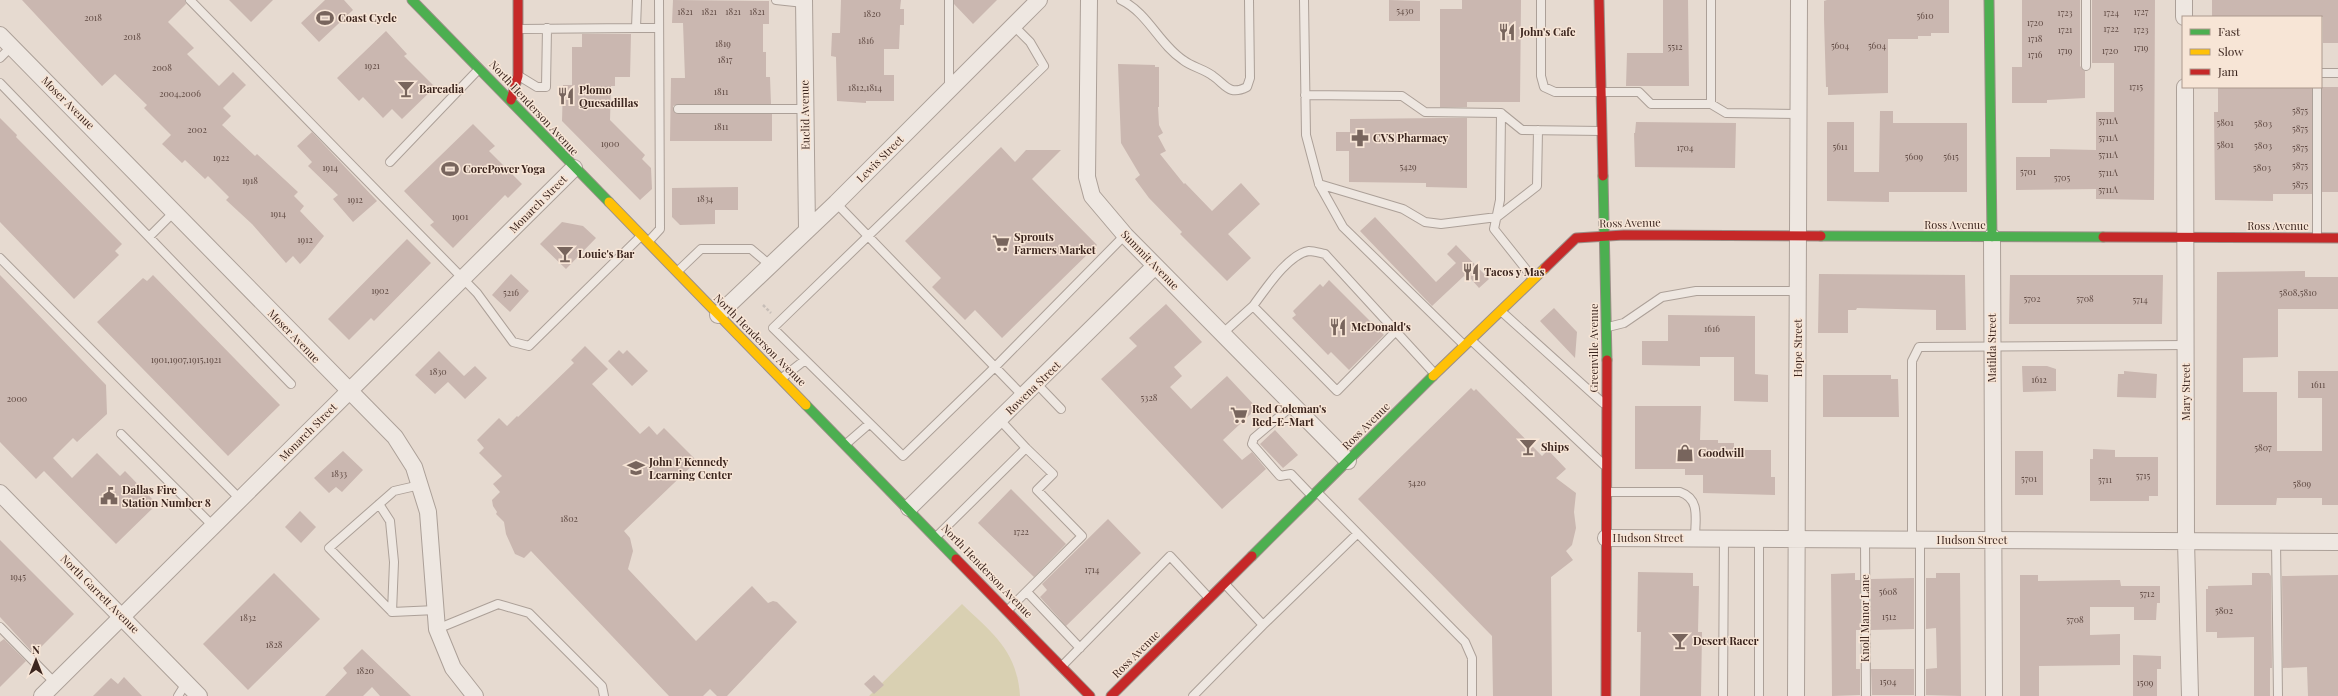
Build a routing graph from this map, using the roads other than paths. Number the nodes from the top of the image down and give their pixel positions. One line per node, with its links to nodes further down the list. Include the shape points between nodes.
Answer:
1 (190, 0): 70 (lane)
2 (412, 0): 31 (street, North Henderson Avenue)
3 (518, 0): 26 (street)
4 (637, 0): 24 (lane)
5 (659, 0): 25 (lane)
6 (776, 0): 20 (lane)
7 (949, 0): 38 (lane)
8 (1039, 0): 22 (street, Lewis Street)
9 (1089, 0): 56 (street, Summit Avenue, via 1087,177 1092,196)
10 (1122, 0): 11 (lane, via 1144,16 1182,60 1213,75 1228,89 1239,91 1247,87 1250,78)
11 (1249, 0)
12 (1304, 0): 40 (lane)
13 (1541, 0): 39 (lane, via 1541,76 1544,87 1555,92)
14 (1599, 0): 39 (street, Greenville Avenue)
15 (1711, 0): 42 (lane)
16 (1798, 0): 46 (street, Hope Street)
17 (1989, 0): 61 (street, Matilda Street)
18 (2086, 0): 30 (lane)
19 (2184, 0): 21 (street)
20 (804, 1): 44 (street, Euclid Avenue)
21 (2184, 16)
22 (1014, 26): 38 (street, Lewis Street); 60 (lane, via 1030,42 1044,66)
23 (547, 28): 24 (lane); 26 (lane); 34 (lane, via 546,87 537,87)
24 (636, 28): 25 (lane)
25 (659, 28): 65 (lane, via 660,229)
26 (518, 29): 34 (street)
27 (0, 35): 28 (street, Moser Avenue)
28 (12, 46): 29 (lane); 53 (street, Moser Avenue)
29 (0, 58)
30 (2086, 66)
31 (480, 68): 41 (street, North Henderson Avenue); 49 (lane)
32 (2322, 73): 33 (lane)
33 (2338, 73)
34 (518, 76): 41 (street)
35 (0, 83): 59 (lane)
36 (2184, 88): 62 (street, Mary Street)
37 (2317, 88): 63 (lane)
38 (949, 90): 52 (street, Lewis Street)
39 (1601, 93): 42 (lane, via 1639,92 1651,104); 48 (street, Greenville Avenue)
40 (1305, 95): 45 (lane, via 1402,96 1425,112); 51 (lane, via 1306,135)
41 (511, 100): 50 (street, North Henderson Avenue)
42 (1711, 104): 46 (lane, via 1726,114)
43 (678, 109): 44 (lane)
44 (805, 109): 55 (street, Euclid Avenue)
45 (1501, 113): 47 (lane, via 1522,130); 54 (lane, via 1500,200)
46 (1799, 114): 58 (street, Hope Street)
47 (1538, 130): 48 (lane); 54 (lane, via 1537,186)
48 (1602, 131): 57 (street, Greenville Avenue)
49 (390, 162)
50 (574, 168): 65 (street, North Henderson Avenue); 70 (street, Monarch Street)
51 (1318, 184): 54 (lane, via 1403,209 1425,222 1441,224); 79 (lane, via 1343,227)
52 (836, 203): 55 (street, Lewis Street); 60 (lane)
53 (175, 211): 59 (lane); 88 (street, Moser Avenue)
54 (1497, 217): 71 (lane, via 1494,229)
55 (807, 229): 67 (street, Lewis Street)
56 (1125, 235): 68 (street, Summit Avenue); 83 (lane)
57 (1604, 235): 58 (street, Ross Avenue); 71 (street, Ross Avenue, via 1576,238); 76 (street, Greenville Avenue)
58 (1799, 235): 61 (street, Ross Avenue); 72 (street, Hope Street)
59 (149, 237): 86 (lane)
60 (869, 237): 82 (lane, via 773,328); 83 (lane)
61 (1992, 237): 62 (street, Ross Avenue); 80 (street, Matilda Street)
62 (2185, 238): 63 (street, Ross Avenue); 81 (street, Mary Street)
63 (2317, 238): 64 (street, Ross Avenue)
64 (2338, 238)
65 (645, 239): 69 (street, North Henderson Avenue); 70 (lane, via 529,346 513,342)
66 (0, 258): 104 (lane)
67 (771, 266): 69 (lane, via 751,249 701,249); 75 (street, Lewis Street)
68 (1155, 266): 78 (street, Summit Avenue); 87 (street, Rowena Street)
69 (677, 272): 75 (street, North Henderson Avenue)
70 (463, 278): 88 (street, Monarch Street)
71 (1534, 278): 74 (street, Ross Avenue)
72 (1799, 291): 76 (lane, via 1696,291 1662,297 1624,323); 114 (street, Hope Street)
73 (1253, 306): 77 (lane, via 1295,257 1310,251 1325,254); 77 (lane, via 1337,392); 78 (lane)
74 (1500, 310): 79 (street, Ross Avenue); 91 (lane)
75 (718, 315): 85 (street, North Henderson Avenue)
76 (1607, 327): 91 (street, Greenville Avenue)
77 (1396, 331): 84 (lane)
78 (1223, 333): 90 (street, Summit Avenue)
79 (1468, 342): 84 (street, Ross Avenue); 99 (lane)
80 (1992, 345): 81 (lane); 116 (lane, via 1920,347 1912,361); 117 (street, Matilda Street)
81 (2186, 345): 118 (street, Mary Street)
82 (805, 360): 85 (lane); 94 (lane)
83 (996, 366): 89 (lane); 94 (lane, via 903,456)
84 (1435, 374): 98 (street, Ross Avenue)
85 (781, 379): 96 (street, North Henderson Avenue)
86 (291, 384)
87 (1037, 384): 89 (street, Rowena Street); 92 (lane)
88 (349, 392): 100 (street, Moser Avenue, via 395,437 414,467); 104 (street, Monarch Street)
89 (1024, 397): 93 (street, Rowena Street)
90 (1293, 405): 98 (street, Summit Avenue); 103 (lane, via 1254,438 1252,444 1280,476 1291,474)
91 (1607, 406): 99 (street, Greenville Avenue)
92 (1061, 410)
93 (1000, 420): 97 (lane); 106 (street, Rowena Street)
94 (869, 424): 96 (lane)
95 (121, 434): 107 (lane)
96 (846, 445): 106 (street, North Henderson Avenue)
97 (1026, 448): 109 (lane); 122 (lane, via 1053,474 1037,490 1082,536)
98 (1348, 461): 103 (street, Ross Avenue)
99 (1606, 468): 101 (street, Greenville Avenue)
100 (420, 485): 105 (lane, via 394,491); 124 (street, Moser Avenue, via 428,512)
101 (1606, 492): 110 (street, Greenville Avenue); 111 (lane, via 1680,492 1689,495 1694,502)
102 (0, 493): 127 (street, North Garrett Avenue)
103 (1315, 494): 108 (lane); 121 (street, Ross Avenue)
104 (240, 499): 107 (street, Monarch Street)
105 (379, 504): 126 (lane, via 390,521 391,528 394,562); 126 (lane, via 329,548)
106 (909, 508): 109 (street, North Henderson Avenue)
107 (213, 526): 127 (street, Monarch Street)
108 (1357, 534): 128 (lane); 142 (lane, via 1465,642 1472,658)
109 (936, 536): 125 (street, North Henderson Avenue)
110 (1606, 538): 111 (street, Hudson Street); 143 (street, Greenville Avenue)
111 (1695, 538): 112 (street, Hudson Street)
112 (1724, 538): 113 (street, Hudson Street); 144 (lane)
113 (1759, 538): 114 (street, Hudson Street); 145 (lane)
114 (1797, 539): 115 (street, Hudson Street); 146 (street, Hope Street)
115 (1865, 539): 116 (street, Hudson Street); 147 (lane, Knoll Manor Lane)
116 (1916, 539): 117 (street, Hudson Street); 148 (lane)
117 (1994, 540): 118 (street, Hudson Street); 149 (street, Matilda Street)
118 (2186, 541): 119 (street, Hudson Street); 150 (street, Mary Street)
119 (2276, 541): 120 (street, Hudson Street); 151 (lane)
120 (2338, 542)
121 (1224, 583): 123 (street, Ross Avenue); 128 (lane)
122 (1027, 592): 125 (lane); 131 (lane)
123 (1209, 598): 131 (lane, via 1170,556); 140 (street, Ross Avenue)
124 (436, 610): 126 (lane); 130 (street, Moser Avenue)
125 (1008, 610): 132 (street, North Henderson Avenue)
126 (392, 612)
127 (122, 617): 133 (street, Monarch Street); 134 (street, North Garrett Avenue)
128 (1263, 625): 141 (lane)
129 (0, 627): 133 (lane)
130 (437, 629): 137 (street, Moser Avenue, via 453,668); 138 (lane, via 498,604 529,612 602,686)
131 (1080, 648): 132 (lane)
132 (1062, 666): 139 (street, North Henderson Avenue)
133 (55, 683): 135 (street, Monarch Street)
134 (182, 690): 136 (street, North Garrett Avenue)
135 (42, 696)
136 (199, 696)
137 (475, 696)
138 (604, 696)
139 (1090, 696)
140 (1110, 696)
141 (1193, 696)
142 (1472, 696)
143 (1606, 696)
144 (1723, 696)
145 (1758, 696)
146 (1796, 696)
147 (1866, 696)
148 (1920, 696)
149 (1994, 696)
150 (2190, 696)
151 (2278, 696)

